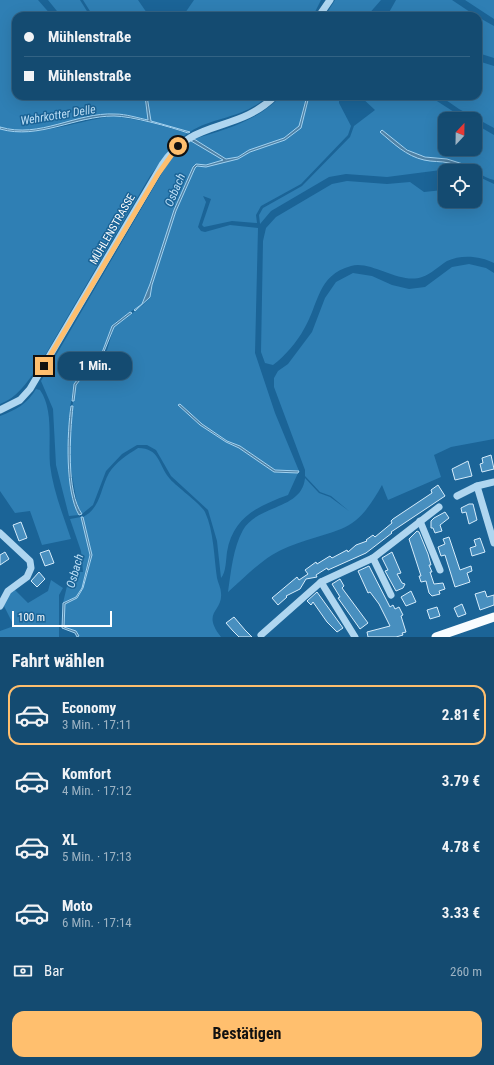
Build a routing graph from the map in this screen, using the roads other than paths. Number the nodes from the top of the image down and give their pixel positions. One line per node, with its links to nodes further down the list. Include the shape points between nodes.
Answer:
1 (330, 0): 2 (street)
2 (322, 12)
3 (270, 100): 4 (street, MÜHLENSTRASSE, via 251,115 196,134 173,150 32,386 20,400)
4 (0, 410)
5 (494, 482): 6 (street)
6 (477, 486): 7 (street); 11 (street)
7 (457, 496)
8 (439, 507): 9 (street)
9 (420, 522): 12 (street); 13 (street)
10 (0, 533): 16 (street, via 31,564 31,572 12,586)
11 (494, 543)
12 (373, 558): 14 (street); 15 (street)
13 (440, 570)
14 (321, 582): 18 (street); 19 (street)
15 (391, 595)
16 (0, 606)
17 (494, 617): 20 (main road)
18 (260, 635)
19 (355, 637)
20 (436, 637)

